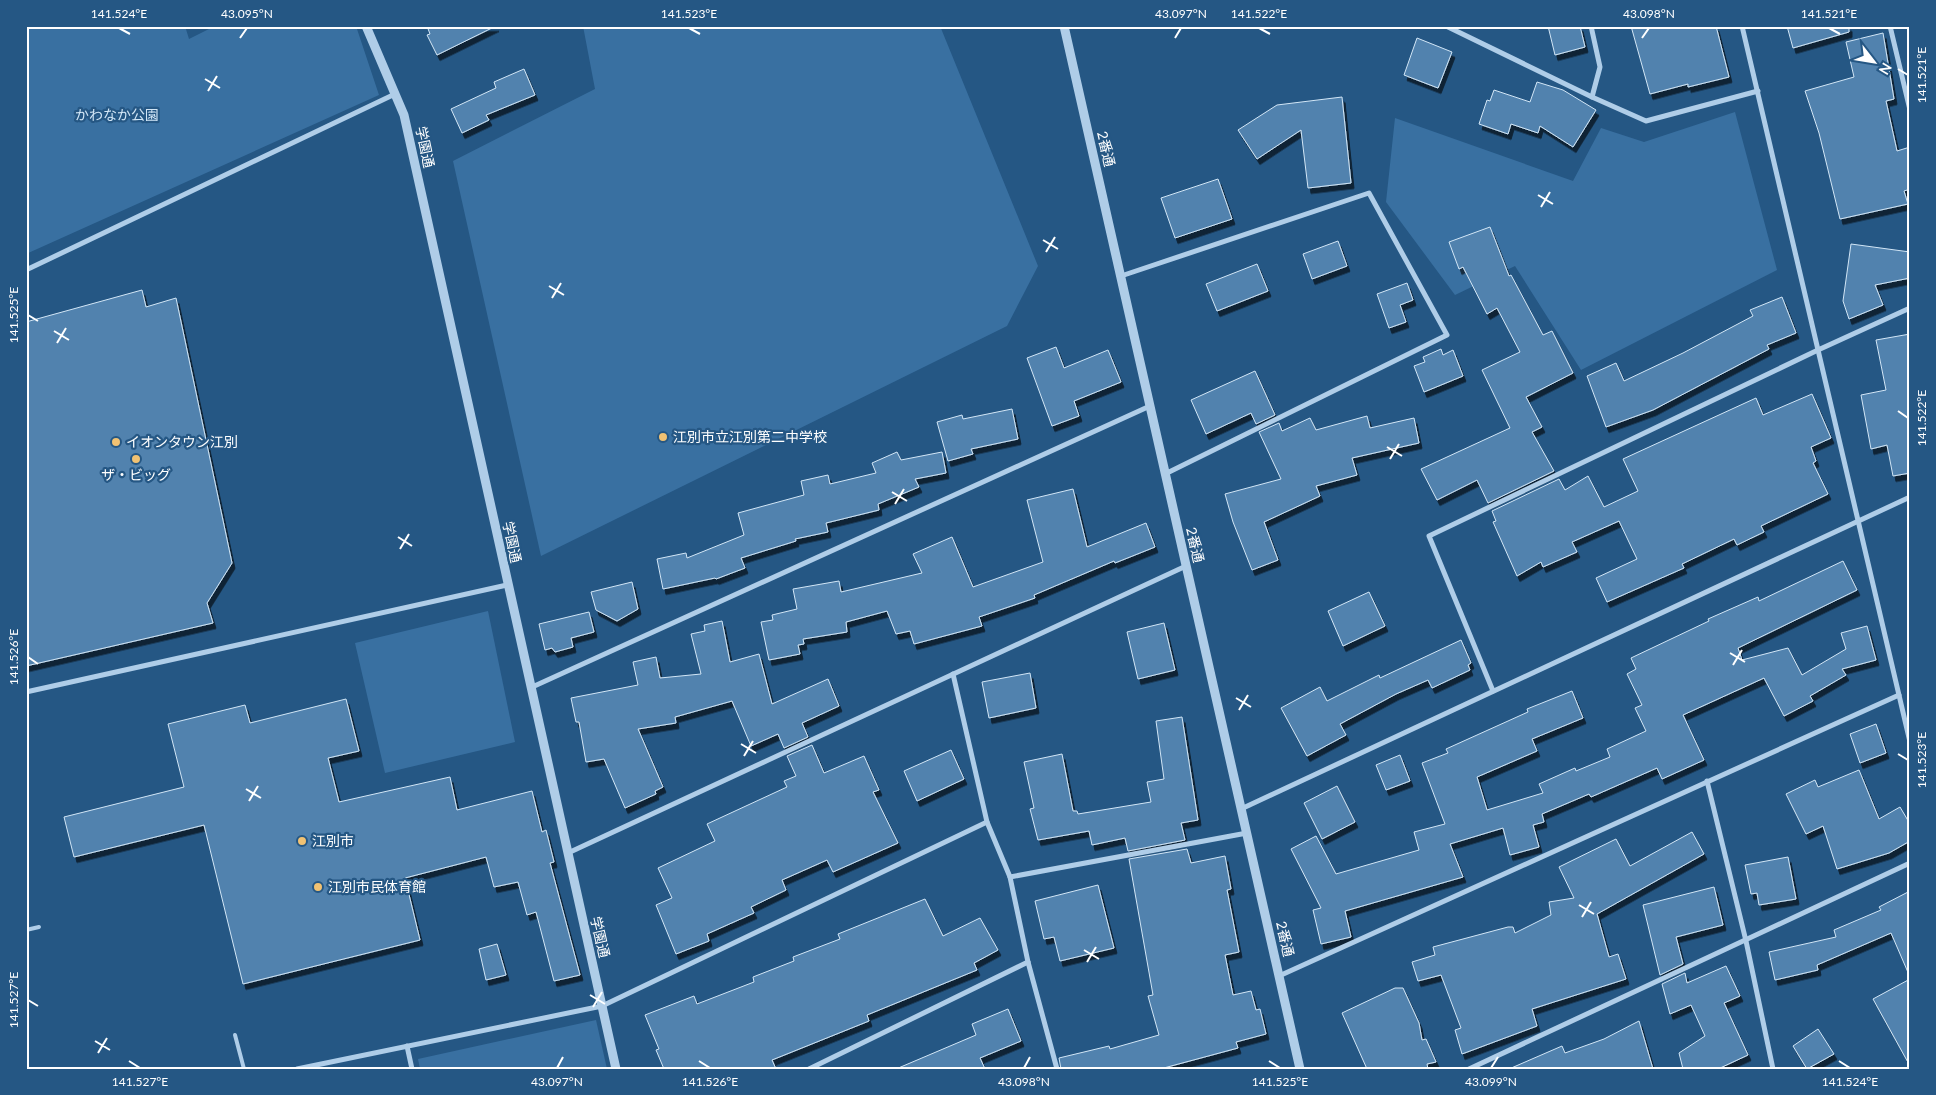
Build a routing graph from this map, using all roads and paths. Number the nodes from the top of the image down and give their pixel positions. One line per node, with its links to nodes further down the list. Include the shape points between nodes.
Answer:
1 (366, 26): 8 (street, 学園通)
2 (1064, 26): 12 (street, 2番通)
3 (1446, 26): 9 (street)
4 (1591, 26): 9 (street, via 1600,68)
5 (1742, 26): 7 (street)
6 (1890, 26): 10 (street)
7 (1758, 91): 9 (street, via 1646,121); 14 (street)
8 (395, 94): 11 (street); 20 (street, 学園通, via 404,115)
9 (1592, 97)
10 (1910, 110)
11 (26, 270)
12 (1121, 276): 15 (street, 2番通); 16 (street, via 1369,193 1447,336)
13 (1910, 308): 14 (street)
14 (1818, 350): 18 (street); 23 (street, via 1429,536)
15 (1150, 406): 16 (street, 2番通); 22 (street)
16 (1165, 474): 19 (street, 2番通)
17 (1910, 497): 18 (street)
18 (1858, 520): 23 (street); 25 (street)
19 (1186, 566): 21 (street); 29 (street, 2番通)
20 (507, 584): 22 (street, 学園通); 24 (street)
21 (953, 674): 30 (street); 32 (street)
22 (530, 688): 32 (street, 学園通)
23 (1493, 691): 29 (street)
24 (26, 692)
25 (1899, 695): 26 (street); 28 (street)
26 (1907, 720): 27 (street)
27 (1910, 742)
28 (1707, 781): 37 (street); 39 (street)
29 (1241, 809): 31 (street, 2番通)
30 (987, 822): 34 (street); 40 (street)
31 (1247, 833): 34 (street); 39 (street, 2番通)
32 (567, 854): 40 (street, 学園通)
33 (1910, 863): 37 (street)
34 (1010, 877): 38 (street)
35 (39, 927): 36 (lane)
36 (26, 930)
37 (1746, 941): 50 (street); 51 (street)
38 (1028, 962): 47 (street); 48 (street)
39 (1279, 976): 49 (street, 2番通)
40 (602, 1006): 42 (street); 46 (street, 学園通)
41 (235, 1035): 43 (lane)
42 (407, 1046): 44 (street); 45 (street)
43 (244, 1069)
44 (297, 1069)
45 (412, 1069)
46 (616, 1069)
47 (809, 1069)
48 (1056, 1069)
49 (1300, 1069)
50 (1469, 1069)
51 (1772, 1069)

